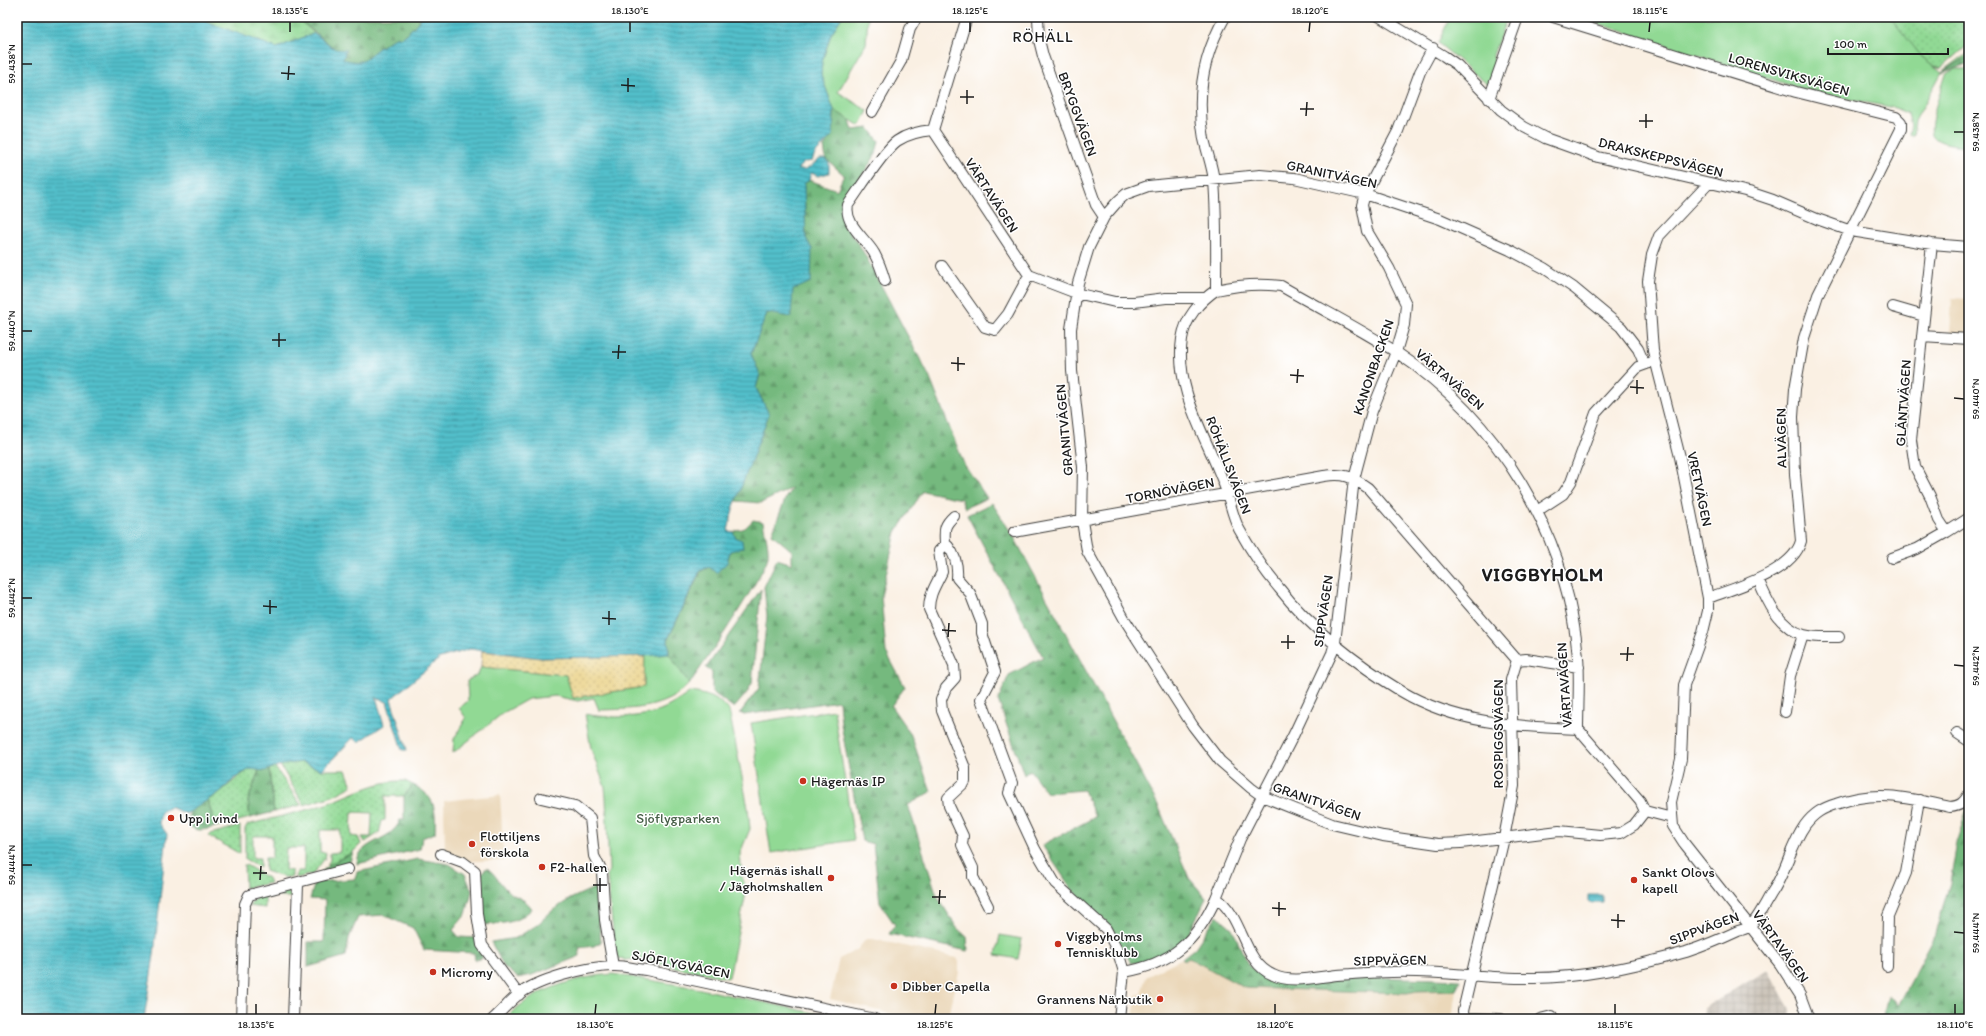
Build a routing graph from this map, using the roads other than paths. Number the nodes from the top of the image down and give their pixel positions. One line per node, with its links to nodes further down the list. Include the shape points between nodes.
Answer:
1 (917, 17): 10 (street, via 910,29 901,61)
2 (967, 17): 11 (street)
3 (1038, 17): 15 (street, BRYGGVÄGEN, via 1039,40 1046,67 1094,198)
4 (1225, 17): 12 (street, via 1207,57 1200,90 1203,133)
5 (1380, 17): 8 (street, DRAKSKEPPSVÄGEN)
6 (1518, 17): 9 (street)
7 (1553, 17): 16 (street, LORENSVIKSVÄGEN, via 1796,92 1896,117 1901,122 1901,129)
8 (1433, 48): 9 (street, DRAKSKEPPSVÄGEN, via 1456,65); 14 (street, KANONBACKEN, via 1420,72 1398,131)
9 (1489, 99): 13 (street, DRAKSKEPPSVÄGEN, via 1524,127 1558,144)
10 (872, 112)
11 (933, 130): 20 (street, VÄRTAVÄGEN); 21 (street, via 921,131 897,141 848,205 847,212 851,222 873,252)
12 (1214, 179): 14 (street, GRANITVÄGEN, via 1260,175 1294,178); 15 (street, GRANITVÄGEN, via 1164,184 1136,190 1118,201); 22 (street)
13 (1709, 183): 16 (street, DRAKSKEPPSVÄGEN, via 1773,200); 30 (street, VRETVÄGEN, via 1660,236 1652,255 1648,282)
14 (1365, 194): 29 (street, KANONBACKEN, via 1362,205 1368,230 1390,268 1406,304 1404,325); 31 (street, GRANITVÄGEN, via 1440,218 1544,268 1574,288 1621,327 1638,349)
15 (1104, 216): 23 (street, GRANITVÄGEN, via 1089,247)
16 (1852, 231): 17 (street, DRAKSKEPPSVÄGEN); 42 (street, ALVÄGEN, via 1816,302 1804,338 1796,382 1793,417 1801,541 1799,550)
17 (1932, 244): 18 (street, DRAKSKEPPSVÄGEN); 26 (street, GLÄNTVÄGEN)
18 (1969, 247)
19 (942, 266): 20 (street, via 985,327 995,330 1008,314)
20 (1029, 275): 23 (street)
21 (885, 281)
22 (1216, 290): 24 (street, RÖHÄLLSVÄGEN); 29 (street, VÄRTAVÄGEN, via 1257,284 1280,286)
23 (1076, 293): 24 (street, via 1125,303 1166,298); 37 (street, GRANITVÄGEN, via 1071,348 1083,467)
24 (1204, 298): 33 (street, RÖHÄLLSVÄGEN, via 1194,311 1182,337 1181,369 1184,386)
25 (1893, 307): 26 (street)
26 (1924, 316): 27 (street, GLÄNTVÄGEN)
27 (1922, 336): 28 (street); 39 (street, GLÄNTVÄGEN, via 1911,440 1915,466)
28 (1969, 339)
29 (1396, 352): 32 (street, KANONBACKEN, via 1372,411); 34 (street, VÄRTAVÄGEN, via 1440,387 1483,427 1514,469)
30 (1655, 362): 31 (street); 43 (street, VRETVÄGEN, via 1680,457)
31 (1644, 364): 34 (street, via 1627,378 1596,414 1571,482 1563,494)
32 (1354, 479): 33 (street, TORNÖVÄGEN, via 1339,474); 46 (street, SIPPVÄGEN); 47 (street, via 1368,488)
33 (1227, 494): 37 (street, TORNÖVÄGEN); 46 (street, RÖHÄLLSVÄGEN, via 1239,529 1278,588)
34 (1537, 511): 48 (street, VÄRTAVÄGEN, via 1554,550 1564,585 1572,616)
35 (954, 516): 40 (street, via 947,522 944,532)
36 (1969, 518): 39 (street)
37 (1082, 521): 38 (street, TORNÖVÄGEN); 55 (street, GRANITVÄGEN, via 1087,551 1096,570 1177,702 1220,761)
38 (1014, 532)
39 (1947, 532): 41 (street, via 1917,550)
40 (945, 546): 65 (street, via 939,552 942,572 929,599 929,609 954,665 955,678 946,688 941,700 942,712 965,768 964,782 948,798 949,806 963,836 962,845 973,868 973,877); 69 (street, via 948,546 958,567 957,578 970,593 996,672 981,699 1012,783 1009,793 1055,883 1106,929 1118,952)
41 (1892, 558)
42 (1758, 579): 43 (street, ALVÄGEN); 44 (street, via 1765,596 1780,619 1789,628)
43 (1708, 598): 59 (street, VRETVÄGEN, via 1708,611 1684,686 1683,736 1678,776 1671,802)
44 (1803, 635): 45 (street); 49 (street, via 1790,676)
45 (1839, 637)
46 (1335, 643): 50 (street, RÖHÄLLSVÄGEN, via 1383,679 1432,706 1478,720); 55 (street, SIPPVÄGEN, via 1302,718)
47 (1517, 660): 48 (street, via 1526,659); 50 (street, ROSPIGGSVÄGEN, via 1511,680)
48 (1578, 667): 51 (street, VÄRTAVÄGEN)
49 (1785, 712)
50 (1512, 725): 51 (street, RÖHÄLLSVÄGEN); 60 (street, ROSPIGGSVÄGEN, via 1514,786)
51 (1578, 729): 58 (street, VÄRTAVÄGEN, via 1640,801)
52 (1957, 733): 53 (street)
53 (1969, 741)
54 (1969, 794): 57 (street, SIPPVÄGEN, via 1958,806 1950,807)
55 (1262, 796): 60 (street, GRANITVÄGEN, via 1332,824 1383,836 1438,844); 64 (street, SIPPVÄGEN, via 1240,839)
56 (541, 798): 67 (street, via 574,806 590,818 594,856 602,872 605,920)
57 (1918, 800): 66 (street, SIPPVÄGEN, via 1873,795 1857,797 1816,812 1797,839 1782,877); 68 (street, via 1906,873 1888,916)
58 (1645, 811): 59 (street); 60 (street, GRANITVÄGEN, via 1634,825 1621,833 1600,835 1559,832)
59 (1672, 818): 66 (street, VÄRTAVÄGEN, via 1673,826 1684,843)
60 (1504, 838): 70 (street, ROSPIGGSVÄGEN)
61 (441, 854): 71 (street, via 463,862 475,871 476,907 482,944)
62 (348, 869): 63 (street)
63 (298, 884): 73 (street, via 249,895 245,904); 74 (street)
64 (1216, 898): 69 (street, via 1197,933 1185,946 1155,964); 70 (street, SIPPVÄGEN, via 1225,904 1260,967 1280,978 1407,972)
65 (988, 906)
66 (1750, 926): 70 (street, SIPPVÄGEN, via 1693,950 1603,972 1540,978); 80 (street, VÄRTAVÄGEN, via 1790,979 1800,995)
67 (613, 966): 71 (street, SJÖFLYGVÄGEN, via 582,970 558,977); 76 (street, SJÖFLYGVÄGEN, via 646,970)
68 (1887, 966)
69 (1124, 972): 77 (street)
70 (1470, 976): 78 (street, ROSPIGGSVÄGEN, via 1464,1017)
71 (519, 995): 75 (street, SJÖFLYGVÄGEN)
72 (1552, 1016): 79 (street)
73 (241, 1019)
74 (293, 1019)
75 (494, 1019)
76 (875, 1019)
77 (1119, 1019)
78 (1501, 1019)
79 (1540, 1019)
80 (1809, 1019)

